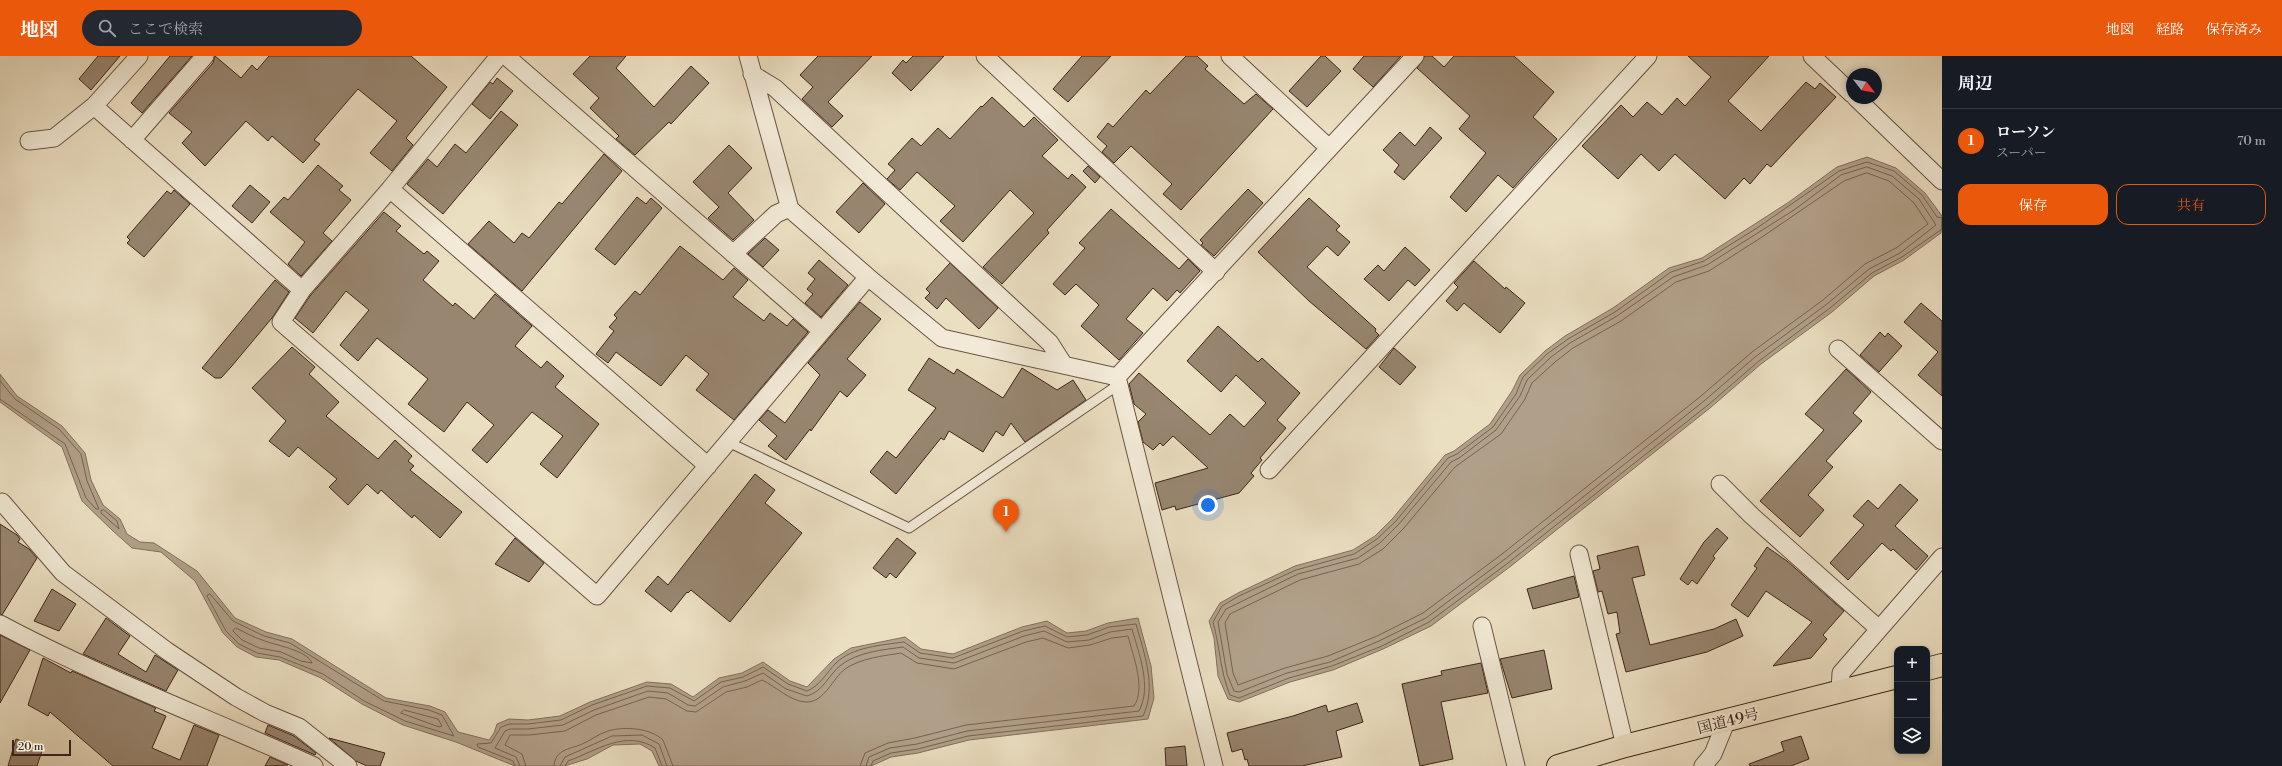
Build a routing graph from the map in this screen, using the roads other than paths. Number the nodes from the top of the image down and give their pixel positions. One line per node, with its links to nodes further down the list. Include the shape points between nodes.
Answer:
1 (139, 56): 14 (street)
2 (205, 56): 15 (street)
3 (499, 56): 19 (street)
4 (506, 56): 21 (street)
5 (748, 56): 11 (street)
6 (985, 56): 22 (street)
7 (1230, 56): 17 (street)
8 (1415, 56): 17 (street)
9 (1648, 56): 32 (street)
10 (1812, 56): 12 (street)
11 (752, 74): 20 (street); 27 (street, via 775,88 1050,343)
12 (1846, 88)
13 (1862, 104): 18 (street)
14 (94, 106): 15 (street); 16 (street, via 54,138)
15 (132, 140): 24 (street)
16 (29, 141)
17 (1329, 148): 22 (street)
18 (1942, 181)
19 (390, 189): 24 (street); 31 (street)
20 (789, 208): 21 (street, via 776,214); 23 (street)
21 (733, 254): 25 (street)
22 (1216, 272): 28 (street)
23 (868, 277): 25 (street); 27 (street, via 942,338)
24 (302, 290): 31 (street, via 281,322 597,596)
25 (822, 331): 30 (street)
26 (1838, 349): 29 (street)
27 (1064, 365): 28 (street)
28 (1117, 381): 30 (lane, via 909,528); 48 (street)
29 (1942, 441)
30 (728, 442): 31 (street)
31 (708, 466)
32 (1269, 470)
33 (1720, 484): 39 (street, via 1752,516)
34 (1, 502): 47 (street, via 63,573 167,651 236,697 299,727)
35 (1579, 554): 45 (street)
36 (1942, 557): 39 (street)
37 (0, 624): 46 (street, via 139,690)
38 (1482, 626): 49 (street)
39 (1879, 629): 43 (street, via 1841,673)
40 (1942, 665): 41 (highway)
41 (1930, 668)
42 (1894, 678): 43 (highway, 国道49号)
43 (1840, 691): 44 (highway, 国道49号)
44 (1726, 722): 45 (highway, 国道49号); 51 (street, via 1713,754)
45 (1625, 746): 50 (highway, 国道49号)
46 (314, 766)
47 (348, 766)
48 (1214, 766)
49 (1516, 766)
50 (1558, 766)
51 (1703, 766)

